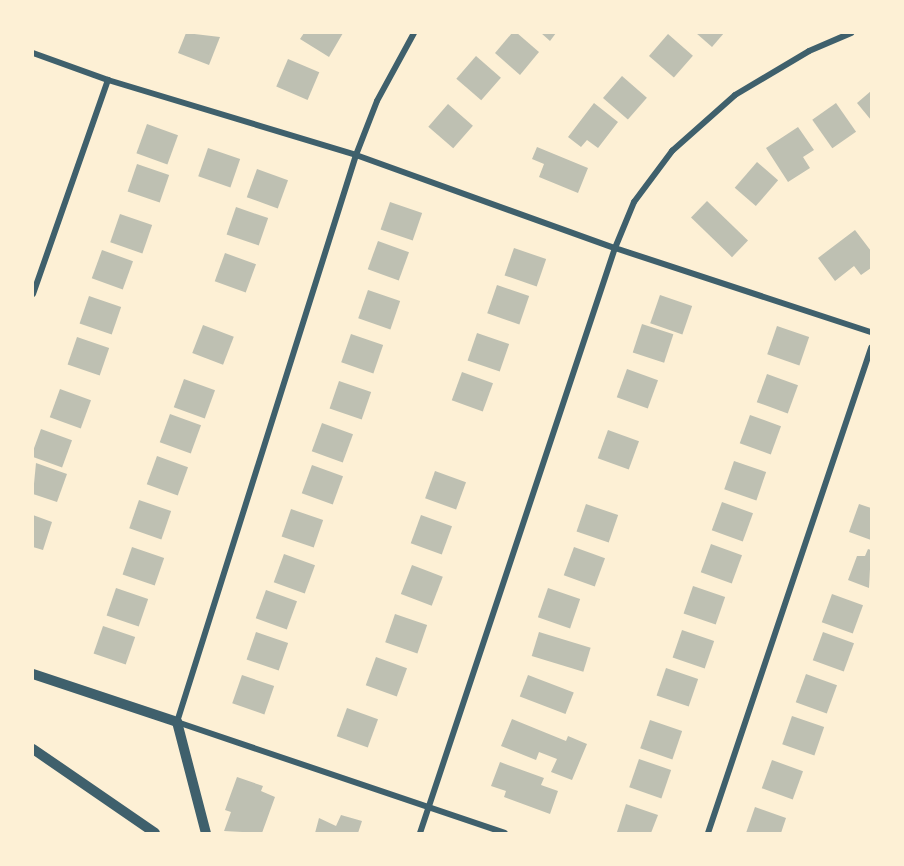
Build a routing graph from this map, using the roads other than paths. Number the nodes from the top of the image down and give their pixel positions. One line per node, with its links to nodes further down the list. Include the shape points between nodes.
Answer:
1 (414, 33): 5 (street, via 377,101)
2 (852, 33): 6 (street, via 809,51 735,95 672,151 634,202)
3 (33, 53): 4 (street)
4 (108, 80): 5 (street); 7 (street)
5 (356, 155): 6 (street); 11 (street)
6 (615, 248): 8 (street); 13 (street)
7 (33, 294)
8 (871, 332)
9 (871, 348): 18 (street)
10 (33, 674): 11 (street)
11 (177, 722): 13 (street); 15 (street)
12 (33, 749): 14 (street)
13 (430, 807): 16 (street); 17 (street)
14 (156, 833)
15 (206, 833)
16 (420, 833)
17 (505, 833)
18 (708, 833)

